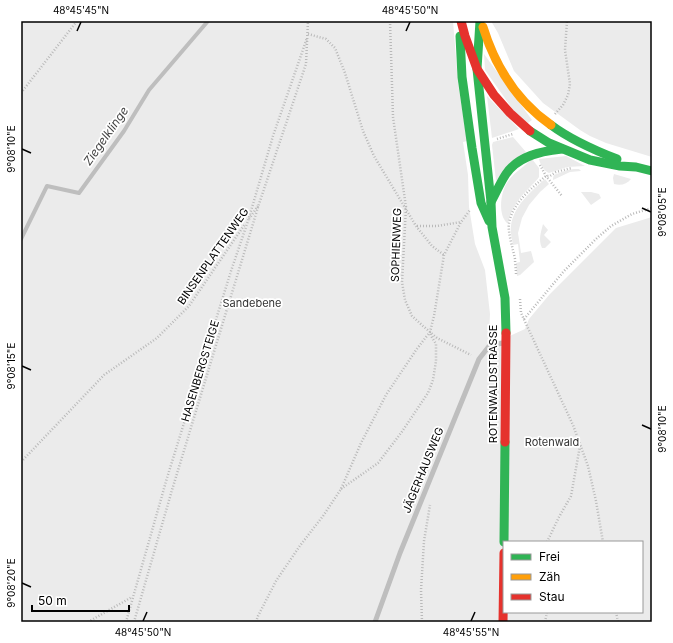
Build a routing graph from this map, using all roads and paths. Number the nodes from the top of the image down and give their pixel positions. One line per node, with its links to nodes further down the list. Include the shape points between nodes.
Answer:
1 (77, 21): 9 (path)
2 (308, 21): 7 (path, HASENBERGSTEIGE)
3 (390, 21): 22 (path, SOPHIENWEG, via 393,116)
4 (460, 21): 8 (main road); 28 (main road, ROTENWALDSTRASSE, via 462,77 472,148 481,203)
5 (481, 21): 8 (main road, ROTENWALDSTRASSE); 15 (main road, ROTENWALDSTRASSE, via 492,53 502,72 532,109 572,139)
6 (567, 21): 10 (path, via 565,50 570,84 568,95)
7 (308, 34): 21 (path, HASENBERGSTEIGE, via 306,64); 22 (path, via 326,39 335,48 374,156); 25 (path, via 273,136)
8 (477, 69): 13 (main road, via 494,95 516,119 538,137); 20 (main road, ROTENWALDSTRASSE)
9 (21, 93)
10 (556, 114)
11 (517, 134): 12 (path)
12 (494, 139)
13 (563, 149): 15 (main road, via 590,160); 20 (main road, via 536,153 514,166)
14 (539, 164): 18 (path)
15 (636, 167): 17 (main road)
16 (573, 168): 18 (path)
17 (652, 171)
18 (546, 176): 19 (path); 30 (path, via 523,197 509,224)
19 (562, 196)
20 (491, 202): 28 (main road, ROTENWALDSTRASSE)
21 (259, 204): 25 (path, BINSENPLATTENWEG); 46 (path, HASENBERGSTEIGE)
22 (406, 207): 27 (path); 33 (path, SOPHIENWEG, via 402,282 405,300 412,316)
23 (471, 208): 26 (path)
24 (652, 208): 32 (path, via 632,214 611,226 596,239 564,271)
25 (248, 221): 37 (path, BINSENPLATTENWEG, via 189,306 157,338 104,375); 43 (path, via 169,470)
26 (460, 222): 27 (path); 29 (path)
27 (416, 226): 29 (path, via 432,246)
28 (492, 227): 34 (main road, ROTENWALDSTRASSE, via 505,298)
29 (444, 255): 33 (path)
30 (516, 278)
31 (519, 297): 32 (path)
32 (524, 319): 36 (path, via 573,425)
33 (430, 332): 35 (path, SOPHIENWEG); 38 (path, via 386,395); 38 (path, via 436,344 436,362 428,393 378,464)
34 (506, 342): 35 (lane, JÄGERHAUSWEG, via 490,345); 40 (main road, ROTENWALDSTRASSE)
35 (479, 359): 48 (lane, JÄGERHAUSWEG)
36 (580, 446): 41 (path, via 571,496); 42 (path, via 588,466)
37 (21, 462)
38 (341, 489): 47 (path, via 276,581)
39 (430, 504): 49 (path, via 424,541)
40 (504, 541)
41 (547, 541)
42 (603, 541)
43 (133, 597): 44 (path); 45 (path)
44 (88, 622)
45 (126, 622)
46 (134, 622)
47 (256, 622)
48 (374, 622)
49 (422, 622)

